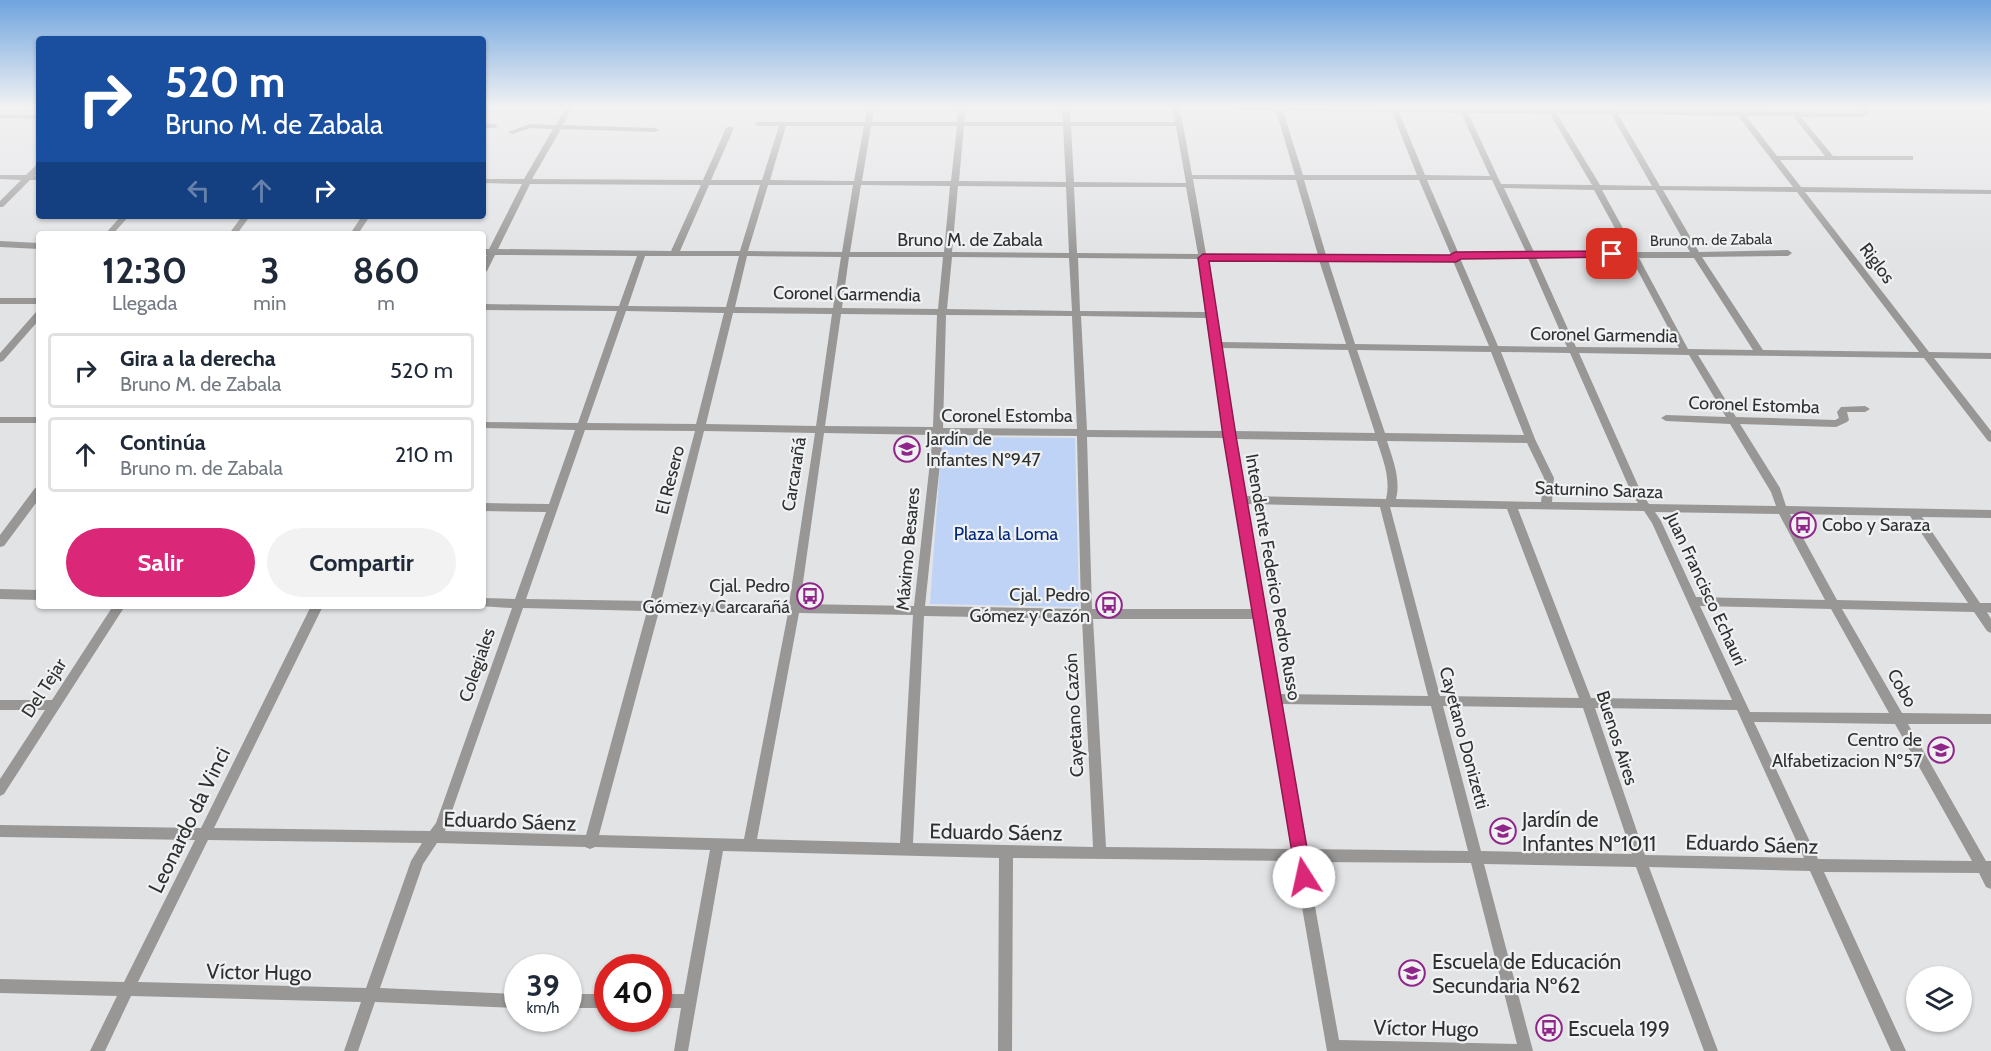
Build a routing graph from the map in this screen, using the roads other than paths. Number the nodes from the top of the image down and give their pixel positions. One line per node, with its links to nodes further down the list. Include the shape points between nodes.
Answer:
1 (541, 157): 23 (street)
2 (717, 157): 27 (street)
3 (773, 157): 26 (street, El Resero)
4 (862, 157): 28 (street, Carcarañá)
5 (957, 157): 29 (street, Máximo Besares)
6 (1069, 157): 30 (street, Cayetano Cazón)
7 (1185, 157): 24 (street, Intendente Federico Pedro Russo)
8 (1293, 157): 17 (street, Cayetano Donizetti)
9 (1413, 157): 19 (street)
10 (1485, 157): 25 (street, Juan Francisco Echauri)
11 (1579, 157): 31 (street, Cobo)
12 (1639, 157): 32 (street)
13 (1776, 158): 15 (street); 33 (street, Riglos)
14 (1910, 158): 15 (street)
15 (1832, 159)
16 (36, 170): 20 (street)
17 (1299, 176): 19 (street); 24 (street); 53 (street, Cayetano Donizetti)
18 (0, 177): 20 (street)
19 (1422, 177): 25 (street); 51 (street)
20 (28, 178): 21 (street); 35 (street)
21 (36, 178)
22 (486, 181): 23 (street)
23 (527, 181): 27 (street); 40 (street)
24 (1189, 181): 30 (street); 52 (street, Intendente Federico Pedro Russo)
25 (1496, 182): 31 (street); 46 (street, Juan Francisco Echauri)
26 (766, 183): 27 (street); 28 (street); 45 (street, El Resero)
27 (704, 184): 43 (street)
28 (858, 184): 29 (street); 48 (street, Carcarañá)
29 (954, 185): 30 (street); 49 (street, Máximo Besares)
30 (1070, 185): 50 (street, Cayetano Cazón)
31 (1598, 189): 32 (street); 44 (street, Cobo)
32 (1656, 189): 33 (street); 47 (street)
33 (1802, 190): 34 (street); 70 (street, Riglos)
34 (1991, 192)
35 (0, 205)
36 (122, 219): 37 (street)
37 (112, 231)
38 (0, 244): 39 (street)
39 (36, 246)
40 (488, 252): 41 (street, Bruno M. de Zabala)
41 (642, 253): 43 (street, Bruno M. de Zabala); 57 (street, Colegiales)
42 (1788, 253): 47 (street, Bruno m. de Zabala)
43 (674, 254): 45 (street, Bruno M. de Zabala)
44 (1632, 254): 46 (street, Bruno m. de Zabala); 47 (street, Bruno m. de Zabala); 68 (street, Cobo)
45 (743, 255): 48 (street, Bruno M. de Zabala); 58 (street, El Resero)
46 (1531, 255): 51 (street, Bruno m. de Zabala); 67 (street, Juan Francisco Echauri)
47 (1696, 255): 69 (street)
48 (844, 256): 49 (street, Bruno M. de Zabala); 59 (street, Carcarañá)
49 (948, 256): 50 (street, Bruno M. de Zabala); 60 (street, Máximo Besares)
50 (1074, 257): 52 (street, Bruno M. de Zabala); 61 (street, Cayetano Cazón)
51 (1456, 257): 53 (street, Bruno M. de Zabala); 66 (street)
52 (1203, 258): 53 (street, Bruno M. de Zabala); 62 (street, Intendente Federico Pedro Russo)
53 (1323, 258): 65 (street, Cayetano Donizetti)
54 (0, 301): 55 (street)
55 (36, 302)
56 (486, 307): 57 (street, Coronel Garmendia)
57 (624, 307): 58 (street, Coronel Garmendia); 79 (street, Colegiales)
58 (730, 308): 59 (street, Coronel Garmendia); 80 (street, El Resero)
59 (837, 310): 60 (street, Coronel Garmendia); 81 (street, Carcarañá)
60 (942, 312): 61 (street, Coronel Garmendia); 82 (street, Máximo Besares)
61 (1076, 314): 62 (street, Coronel Garmendia); 83 (street, Cayetano Cazón)
62 (1210, 315): 64 (street, Intendente Federico Pedro Russo)
63 (36, 317): 72 (street)
64 (1215, 345): 65 (street, Coronel Garmendia); 84 (street, Intendente Federico Pedro Russo)
65 (1353, 347): 66 (street, Coronel Garmendia); 85 (street, Cayetano Donizetti)
66 (1493, 349): 67 (street, Coronel Garmendia); 87 (street)
67 (1573, 350): 68 (street, Coronel Garmendia); 95 (street, Juan Francisco Echauri, via 1636,494)
68 (1689, 353): 69 (street, Coronel Garmendia); 77 (street, Cobo)
69 (1761, 354): 70 (street, Coronel Garmendia)
70 (1926, 355): 71 (street, Coronel Garmendia); 86 (street, Riglos)
71 (1991, 356)
72 (0, 359)
73 (1865, 409): 77 (street, Coronel Estomba, via 1845,410 1844,420 1836,424)
74 (1666, 418): 77 (street, Coronel Estomba)
75 (0, 420): 76 (street)
76 (36, 420)
77 (1734, 421): 96 (street, Cobo, via 1776,490)
78 (486, 425): 79 (street, Coronel Estomba)
79 (581, 426): 80 (street, Coronel Estomba); 94 (street, Colegiales)
80 (700, 428): 81 (street, Coronel Estomba); 106 (street, El Resero)
81 (819, 429): 82 (street, Coronel Estomba); 111 (street, Carcarañá)
82 (938, 432): 83 (street, Coronel Estomba); 112 (street, Máximo Besares)
83 (1082, 433): 84 (street, Coronel Estomba); 113 (street, Cayetano Cazón)
84 (1230, 436): 85 (street, Coronel Estomba); 89 (street, Intendente Federico Pedro Russo)
85 (1382, 438): 87 (street, Coronel Estomba); 90 (street, Cayetano Donizetti, via 1392,471 1393,490)
86 (1991, 438)
87 (1530, 439): 92 (street, via 1549,478)
88 (36, 495): 99 (street)
89 (1241, 500): 90 (street, Saturnino Saraza); 114 (street, Intendente Federico Pedro Russo)
90 (1387, 503): 91 (street, Saturnino Saraza); 117 (street, Cayetano Donizetti)
91 (1511, 505): 92 (street, Saturnino Saraza); 118 (street, Buenos Aires)
92 (1546, 505): 95 (street, Saturnino Saraza)
93 (486, 507): 94 (street)
94 (552, 508): 105 (street, Colegiales)
95 (1648, 509): 96 (street, Saturnino Saraza); 102 (street, Juan Francisco Echauri)
96 (1782, 510): 97 (street, Saturnino Saraza); 104 (street, Cobo)
97 (1912, 512): 98 (street, Saturnino Saraza); 107 (street)
98 (1991, 514)
99 (0, 543)
100 (0, 594): 101 (street)
101 (36, 595)
102 (1694, 601): 104 (street); 121 (street, Juan Francisco Echauri)
103 (486, 603): 105 (street)
104 (1833, 603): 107 (street); 122 (street, Cobo)
105 (518, 604): 106 (street); 127 (street, Colegiales)
106 (654, 607): 111 (street); 128 (street, El Resero)
107 (1977, 607): 108 (street); 115 (street)
108 (1991, 608)
109 (117, 609): 120 (street, Del Tejar)
110 (316, 609): 126 (street, Leonardo da Vinci)
111 (794, 609): 112 (street); 130 (street, Carcarañá)
112 (919, 610): 113 (street); 131 (street, Máximo Besares)
113 (1087, 614): 114 (street); 133 (street, Cayetano Cazón)
114 (1259, 614): 116 (street, Intendente Federico Pedro Russo)
115 (1991, 628)
116 (1274, 699): 117 (street); 134 (street, Intendente Federico Pedro Russo)
117 (1436, 701): 118 (street); 135 (street, Cayetano Donizetti)
118 (1585, 701): 121 (street); 136 (street, Buenos Aires)
119 (0, 705): 120 (street)
120 (54, 705): 124 (street, Del Tejar)
121 (1742, 711): 122 (street); 137 (street, Juan Francisco Echauri, via 1776,778)
122 (1899, 718): 123 (street); 138 (street, Cobo)
123 (1991, 719)
124 (0, 790)
125 (0, 831): 126 (street, Eduardo Sáenz)
126 (205, 833): 127 (street, Eduardo Sáenz); 141 (street, Leonardo da Vinci)
127 (435, 837): 128 (street, Eduardo Sáenz); 142 (street, Colegiales, via 418,861)
128 (590, 843): 129 (street, Eduardo Sáenz)
129 (717, 846): 130 (street, Eduardo Sáenz); 145 (street)
130 (749, 846): 131 (street, Eduardo Sáenz)
131 (906, 850): 132 (street, Eduardo Sáenz)
132 (1006, 852): 133 (street, Eduardo Sáenz); 150 (street)
133 (1100, 853): 134 (street, Eduardo Sáenz)
134 (1300, 856): 135 (street, Eduardo Sáenz); 146 (street, Intendente Federico Pedro Russo)
135 (1476, 857): 136 (street, Eduardo Sáenz); 152 (street, Cayetano Donizetti)
136 (1640, 860): 137 (street, Eduardo Sáenz); 153 (street, Buenos Aires)
137 (1813, 866): 138 (street, Eduardo Sáenz); 154 (street, Juan Francisco Echauri)
138 (1987, 867): 139 (street, Cobo)
139 (1991, 882)
140 (0, 986): 141 (street, Víctor Hugo)
141 (127, 990): 142 (street, Víctor Hugo); 147 (street, Leonardo da Vinci)
142 (371, 995): 143 (street, Víctor Hugo); 148 (street, Colegiales)
143 (504, 1000)
144 (672, 1001): 145 (street)
145 (689, 1001): 149 (street)
146 (1334, 1049): 151 (street, Víctor Hugo)
147 (97, 1051)
148 (351, 1051)
149 (681, 1051)
150 (1005, 1051)
151 (1517, 1051)
152 (1526, 1051)
153 (1711, 1051)
154 (1899, 1051)

